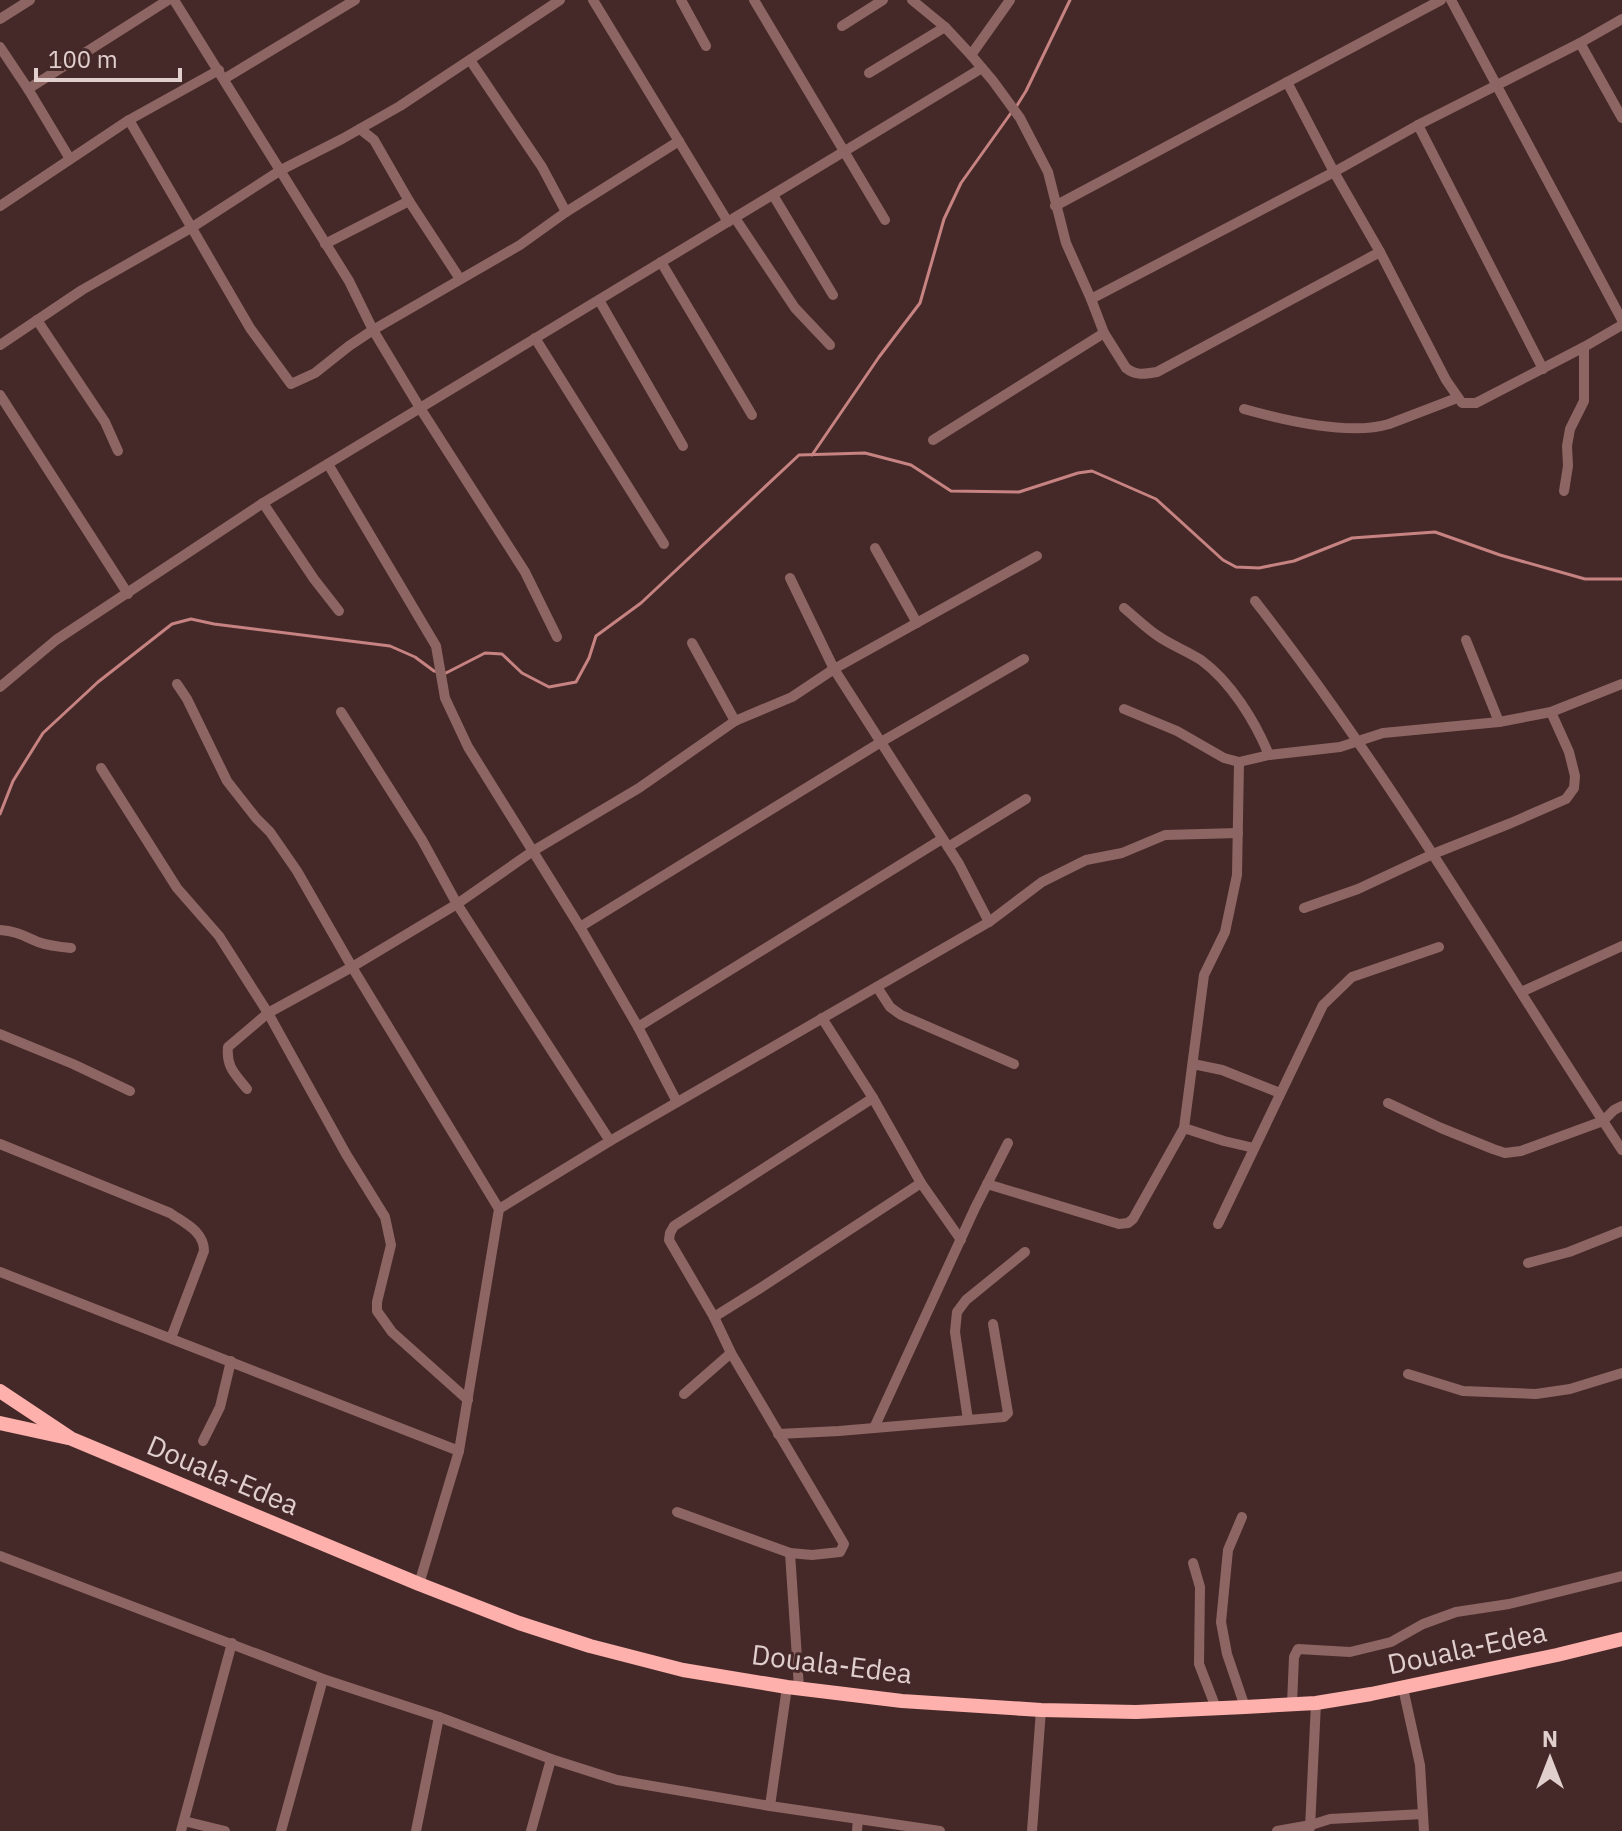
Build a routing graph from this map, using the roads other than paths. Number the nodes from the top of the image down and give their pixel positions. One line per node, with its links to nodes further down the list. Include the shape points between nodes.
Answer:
1 (30, 0): 16 (street)
2 (168, 0): 30 (street)
3 (174, 0): 27 (street)
4 (328, 0): 15 (street)
5 (355, 0): 15 (street)
6 (560, 0): 24 (street)
7 (593, 0): 35 (street)
8 (681, 0): 21 (street)
9 (754, 0): 36 (street)
10 (883, 0): 18 (street)
11 (912, 0): 19 (street)
12 (1010, 0): 23 (street)
13 (1441, 0): 28 (street)
14 (1451, 0): 29 (street)
15 (336, 12): 27 (street)
16 (0, 19)
17 (1622, 19): 20 (street)
18 (842, 26)
19 (945, 27): 23 (street); 26 (street)
20 (1580, 43): 29 (street); 31 (street)
21 (706, 46)
22 (0, 47): 30 (street)
23 (971, 55): 25 (street)
24 (470, 60): 34 (street); 44 (street)
25 (982, 68): 36 (street); 43 (street, via 1020,118 1048,172)
26 (869, 73)
27 (222, 75): 32 (street); 38 (street)
28 (1287, 82): 39 (street); 43 (street)
29 (1498, 84): 33 (street); 56 (street)
30 (28, 89): 37 (street)
31 (1622, 118)
32 (129, 120): 37 (street); 47 (street)
33 (1418, 125): 39 (street); 63 (street)
34 (360, 129): 38 (street); 41 (street, via 374,140)
35 (679, 141): 44 (street); 45 (street)
36 (844, 151): 40 (street); 46 (street)
37 (70, 159): 42 (street)
38 (281, 170): 47 (street); 48 (street)
39 (1334, 172): 49 (street); 53 (street)
40 (773, 195): 45 (street); 52 (street)
41 (409, 201): 48 (street); 51 (street)
42 (0, 206)
43 (1055, 206): 53 (street)
44 (566, 212): 51 (street)
45 (731, 220): 50 (street); 61 (street, via 795,308)
46 (885, 220)
47 (191, 228): 55 (street); 57 (street, via 250,328 291,384 315,373)
48 (325, 244): 57 (street)
49 (1380, 252): 58 (street, via 1157,372 1141,375 1126,368); 65 (street)
50 (661, 262): 54 (street); 68 (street)
51 (460, 279): 57 (street)
52 (833, 295)
53 (1091, 299): 58 (street)
54 (599, 300): 59 (street); 70 (street)
55 (37, 320): 60 (street); 71 (street, via 105,422)
56 (1622, 323): 62 (street)
57 (373, 330): 66 (street)
58 (1104, 333): 69 (street)
59 (535, 338): 66 (street); 75 (street)
60 (0, 345)
61 (830, 345)
62 (1584, 347): 63 (street); 73 (street, via 1584,401 1570,429)
63 (1543, 369): 65 (street, via 1476,403)
64 (0, 395): 79 (street)
65 (1457, 398): 67 (street, via 1389,424 1357,429 1288,421)
66 (420, 408): 72 (street); 84 (street, via 525,572)
67 (1244, 409)
68 (752, 415)
69 (933, 440)
70 (683, 446)
71 (118, 451)
72 (328, 464): 74 (street); 105 (street, via 436,646 445,698 456,722)
73 (1564, 491)
74 (263, 503): 79 (street); 82 (street)
75 (664, 544)
76 (875, 548): 83 (street)
77 (1037, 556): 83 (street)
78 (790, 578): 88 (street)
79 (128, 594): 91 (street, via 56,640)
80 (1255, 601): 97 (street)
81 (1124, 608): 99 (street, via 1220,679 1249,712)
82 (339, 611)
83 (917, 623): 88 (street)
84 (557, 637)
85 (1466, 640): 96 (street)
86 (692, 643): 95 (street)
87 (1024, 659): 98 (street)
88 (834, 669): 95 (street, via 792,697); 98 (street)
89 (177, 684): 115 (street, via 227,781 297,871)
90 (1622, 684): 94 (street)
91 (0, 687)
92 (1124, 709): 100 (street)
93 (341, 712): 107 (street)
94 (1551, 712): 96 (street); 106 (street, via 1575,776 1566,799)
95 (735, 721): 105 (street, via 639,788)
96 (1499, 722): 97 (street)
97 (1359, 740): 99 (street); 106 (street)
98 (881, 742): 104 (street); 110 (street)
99 (1269, 755): 100 (street)
100 (1239, 762): 103 (street)
101 (101, 768): 118 (street, via 177,888 219,936)
102 (1026, 799): 104 (street)
103 (1238, 833): 109 (street, via 1165,835 1122,853 1086,860 1042,882); 123 (street, via 1237,875 1225,932 1204,975)
104 (945, 843): 109 (street); 120 (street)
105 (533, 851): 107 (street); 110 (street)
106 (1433, 854): 108 (street); 117 (street)
107 (457, 904): 115 (street); 133 (street)
108 (1304, 908)
109 (989, 922): 116 (street)
110 (580, 927): 120 (street)
111 (0, 930): 114 (street)
112 (1622, 946): 117 (street)
113 (1439, 947): 126 (street, via 1352,977 1323,1005)
114 (71, 948)
115 (352, 967): 118 (street); 140 (street)
116 (877, 987): 119 (street); 122 (street, via 901,1015)
117 (1521, 992): 131 (street)
118 (268, 1013): 124 (street, via 228,1047 227,1060); 156 (street, via 385,1217 391,1245 377,1311 392,1332)
119 (822, 1018): 127 (street); 128 (street)
120 (638, 1027): 128 (street)
121 (0, 1034): 125 (street)
122 (1014, 1064)
123 (1193, 1064): 126 (street); 132 (street)
124 (247, 1089)
125 (130, 1091)
126 (1280, 1093): 136 (street)
127 (873, 1098): 138 (street); 147 (street, via 674,1226 669,1240)
128 (677, 1102): 133 (street)
129 (1388, 1103): 131 (street, via 1505,1153)
130 (1622, 1106): 131 (street)
131 (1603, 1121): 137 (street)
132 (1184, 1128): 136 (street); 139 (street, via 1133,1219 1123,1224)
133 (610, 1141): 140 (street)
134 (1008, 1143): 139 (street)
135 (0, 1144): 149 (street, via 170,1213 201,1237 204,1251)
136 (1254, 1148): 141 (street)
137 (1622, 1150)
138 (921, 1183): 143 (street); 147 (street)
139 (987, 1184): 143 (street)
140 (499, 1209): 156 (street)
141 (1218, 1224)
142 (1622, 1231): 145 (street)
143 (961, 1240): 159 (street)
144 (1025, 1252): 157 (street, via 957,1312 955,1332)
145 (1528, 1263)
146 (0, 1272): 149 (street)
147 (714, 1317): 150 (street)
148 (993, 1324): 157 (street, via 1007,1415)
149 (171, 1338): 151 (street)
150 (731, 1353): 155 (street); 160 (street)
151 (231, 1361): 162 (street, via 220,1407); 163 (street)
152 (1622, 1373): 153 (street, via 1536,1394 1463,1391)
153 (1408, 1374)
154 (0, 1391): 161 (highway, Douala-Edea)
155 (684, 1394)
156 (468, 1400): 163 (street)
157 (968, 1420): 159 (street)
158 (0, 1423): 161 (highway, Douala-Edea)
159 (874, 1428): 160 (street)
160 (778, 1434): 166 (street, via 844,1544 840,1552)
161 (72, 1439): 170 (highway, Douala-Edea)
162 (203, 1441)
163 (459, 1451): 170 (street)
164 (677, 1512): 166 (street)
165 (1242, 1517): 178 (street, via 1228,1550 1221,1622)
166 (790, 1553): 174 (street)
167 (0, 1556): 172 (street)
168 (1193, 1563): 179 (street, via 1200,1587 1199,1664)
169 (1622, 1576): 177 (street, via 1456,1612 1391,1642 1350,1652 1298,1649)
170 (419, 1584): 174 (highway, Douala-Edea, via 590,1646 683,1670)
171 (1622, 1639): 175 (highway, Douala-Edea)
172 (232, 1643): 173 (street); 186 (street)
173 (323, 1679): 181 (street); 189 (street)
174 (793, 1687): 180 (highway, Douala-Edea); 183 (street)
175 (1403, 1688): 176 (highway, Douala-Edea); 184 (street, via 1420,1765)
176 (1316, 1703): 177 (highway, Douala-Edea); 187 (street)
177 (1292, 1704): 178 (highway, Douala-Edea)
178 (1245, 1707): 179 (highway, Douala-Edea)
179 (1216, 1708): 180 (highway, Douala-Edea)
180 (1041, 1710): 194 (street)
181 (439, 1717): 182 (street); 190 (street)
182 (551, 1759): 183 (street, via 617,1780); 191 (street)
183 (770, 1806): 185 (street)
184 (1423, 1814): 187 (street, via 1320,1820); 196 (street)
185 (858, 1819): 192 (street); 193 (street)
186 (183, 1826): 188 (street)
187 (1310, 1828): 195 (street)
188 (225, 1831)
189 (281, 1831)
190 (416, 1831)
191 (531, 1831)
192 (857, 1831)
193 (940, 1831)
194 (1032, 1831)
195 (1277, 1831)
196 (1424, 1831)

